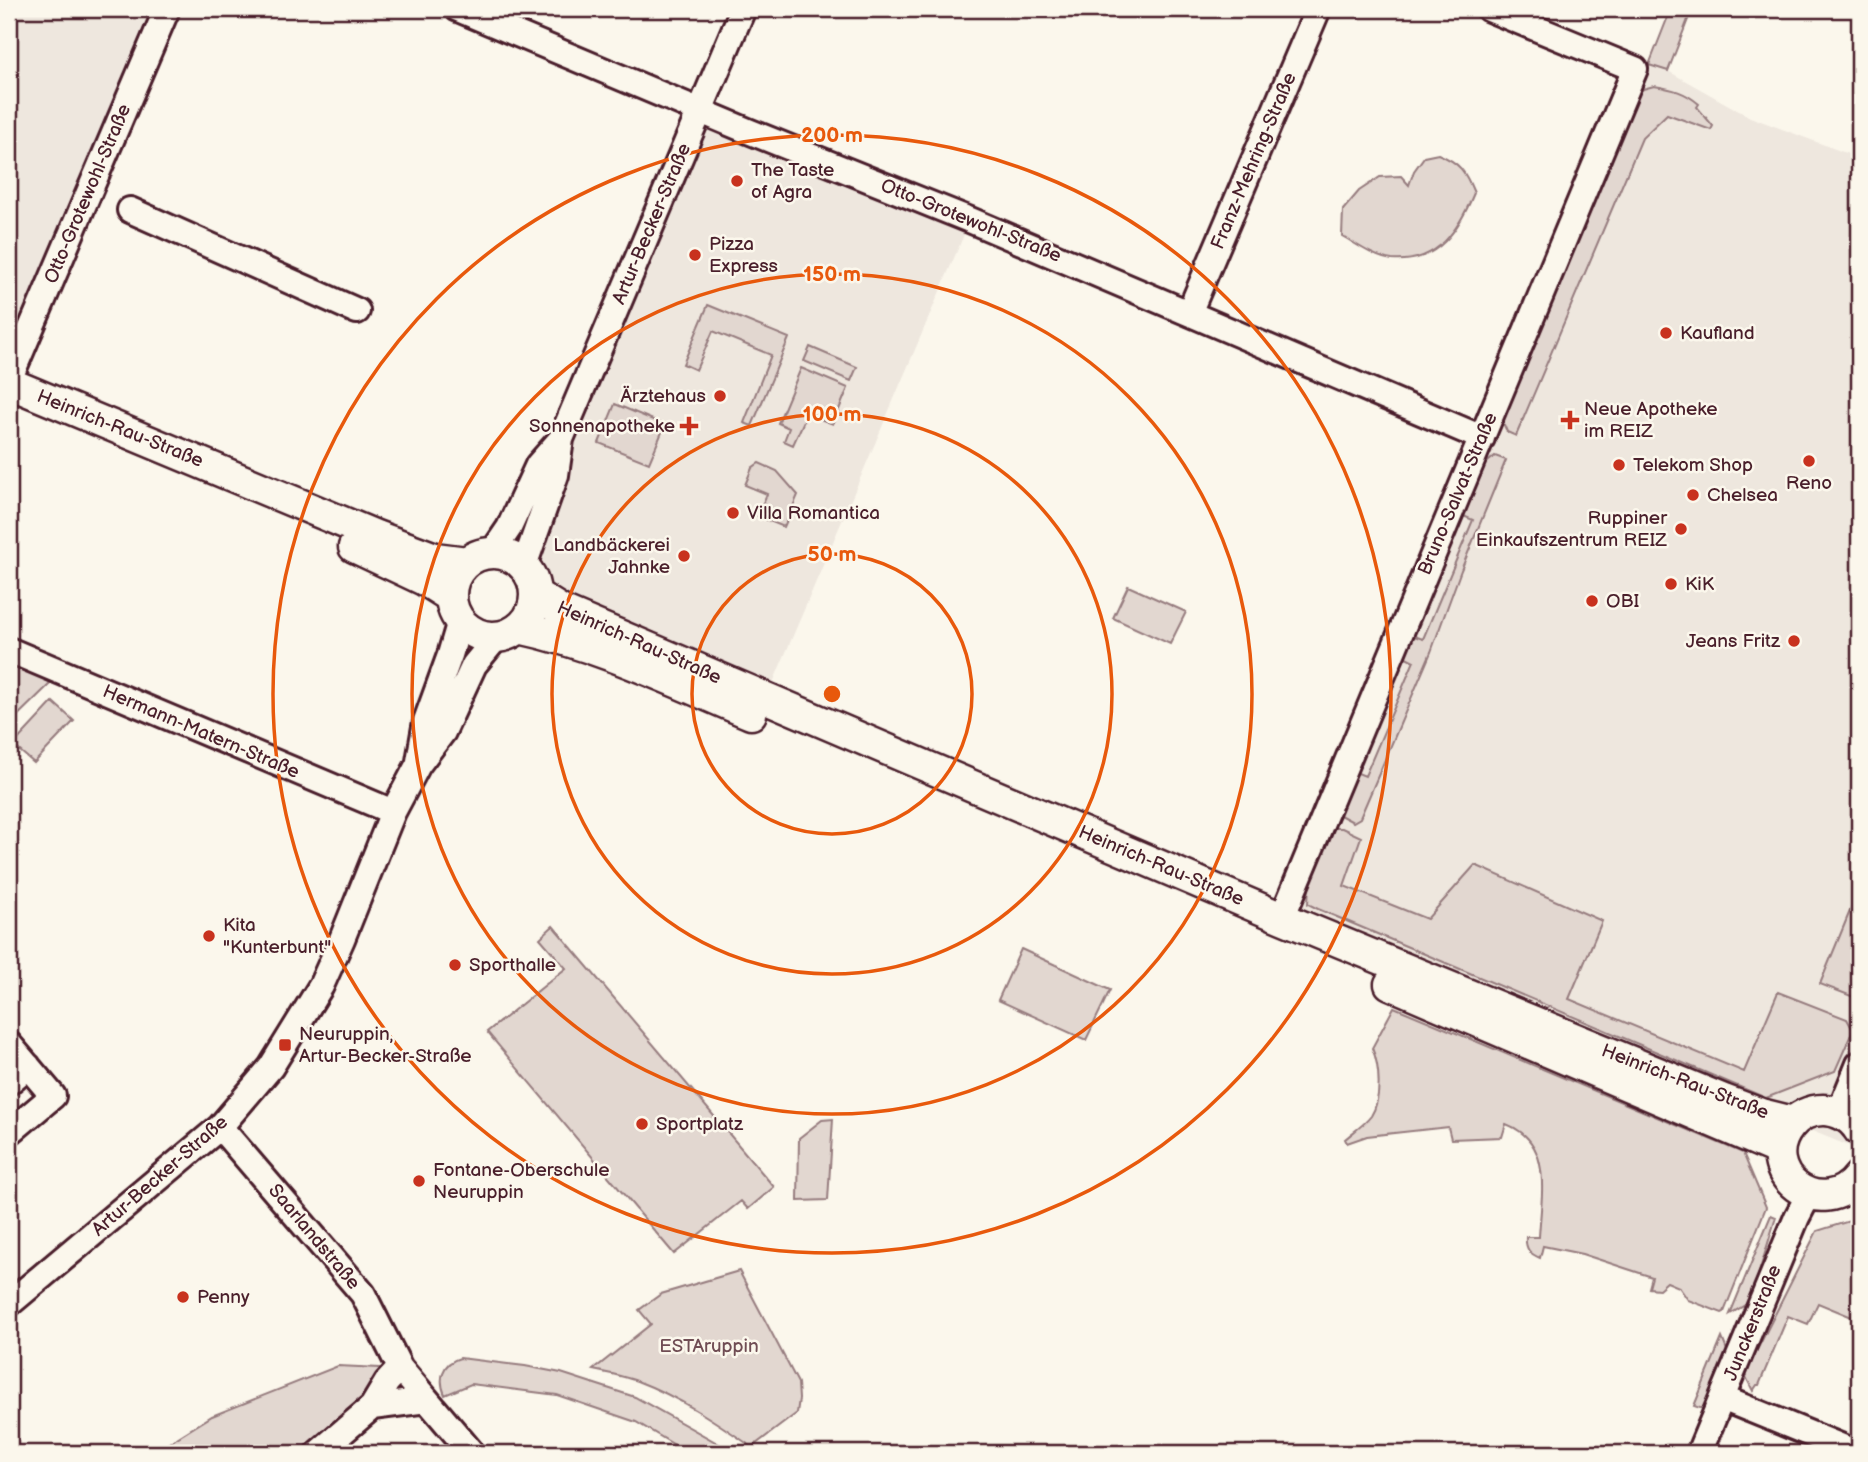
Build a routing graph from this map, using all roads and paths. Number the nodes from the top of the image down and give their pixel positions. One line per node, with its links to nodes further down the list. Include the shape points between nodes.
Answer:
1 (167, 9): 10 (street, Otto-Grotewohl-Straße)
2 (458, 9): 6 (street, Otto-Grotewohl-Straße)
3 (743, 9): 6 (street, Artur-Becker-Straße)
4 (1318, 9): 9 (street, Franz-Mehring-Straße)
5 (1489, 9): 12 (street, Bruno-Salvat-Straße, via 1635,69)
6 (700, 111): 9 (street, Otto-Grotewohl-Straße); 13 (street, Artur-Becker-Straße)
7 (130, 210): 8 (street)
8 (357, 311)
9 (1189, 313): 12 (street, Otto-Grotewohl-Straße)
10 (9, 382): 14 (main road, Heinrich-Rau-Straße, via 435,558)
11 (9, 400): 17 (main road, Heinrich-Rau-Straße, via 367,553 424,580)
12 (1482, 438): 22 (street, Bruno-Salvat-Straße)
13 (561, 439): 14 (street, Artur-Becker-Straße, via 538,465 509,528); 15 (street, Artur-Becker-Straße, via 556,475)
14 (480, 557): 15 (main road, via 504,554); 17 (main road, via 458,572 453,584)
15 (524, 566): 16 (main road)
16 (535, 594): 18 (main road, via 528,618); 22 (main road, Heinrich-Rau-Straße, via 562,611)
17 (455, 609): 18 (main road, via 470,630 483,635); 20 (street, Artur-Becker-Straße, via 450,655 426,721)
18 (508, 632): 20 (street, Artur-Becker-Straße, via 474,665 443,732); 31 (main road, Heinrich-Rau-Straße, via 553,635 612,656)
19 (9, 650): 21 (street, Hermann-Matern-Straße)
20 (418, 765): 21 (street, Artur-Becker-Straße)
21 (393, 812): 29 (street, Artur-Becker-Straße, via 321,986 271,1067)
22 (1282, 918): 27 (main road, Heinrich-Rau-Straße, via 1724,1100)
23 (9, 1044): 25 (street)
24 (1859, 1063): 28 (street)
25 (28, 1066): 26 (street); 30 (street, via 53,1096)
26 (9, 1082)
27 (1793, 1122): 28 (main road, via 1812,1111 1830,1111); 31 (main road)
28 (1849, 1122)
29 (220, 1127): 34 (street, Artur-Becker-Straße); 35 (street, Saarlandstraße, via 363,1294)
30 (9, 1133)
31 (1779, 1150): 33 (main road, via 1785,1174)
32 (1857, 1182): 33 (main road, via 1837,1194)
33 (1808, 1194): 36 (street, Junckerstraße)
34 (9, 1304)
35 (400, 1368): 37 (street, Saarlandstraße); 38 (street)
36 (1722, 1398): 41 (street, Junckerstraße); 42 (street)
37 (427, 1400): 38 (street); 40 (street, Saarlandstraße)
38 (372, 1407): 39 (street)
39 (318, 1453)
40 (472, 1453)
41 (1699, 1453)
42 (1857, 1453)

